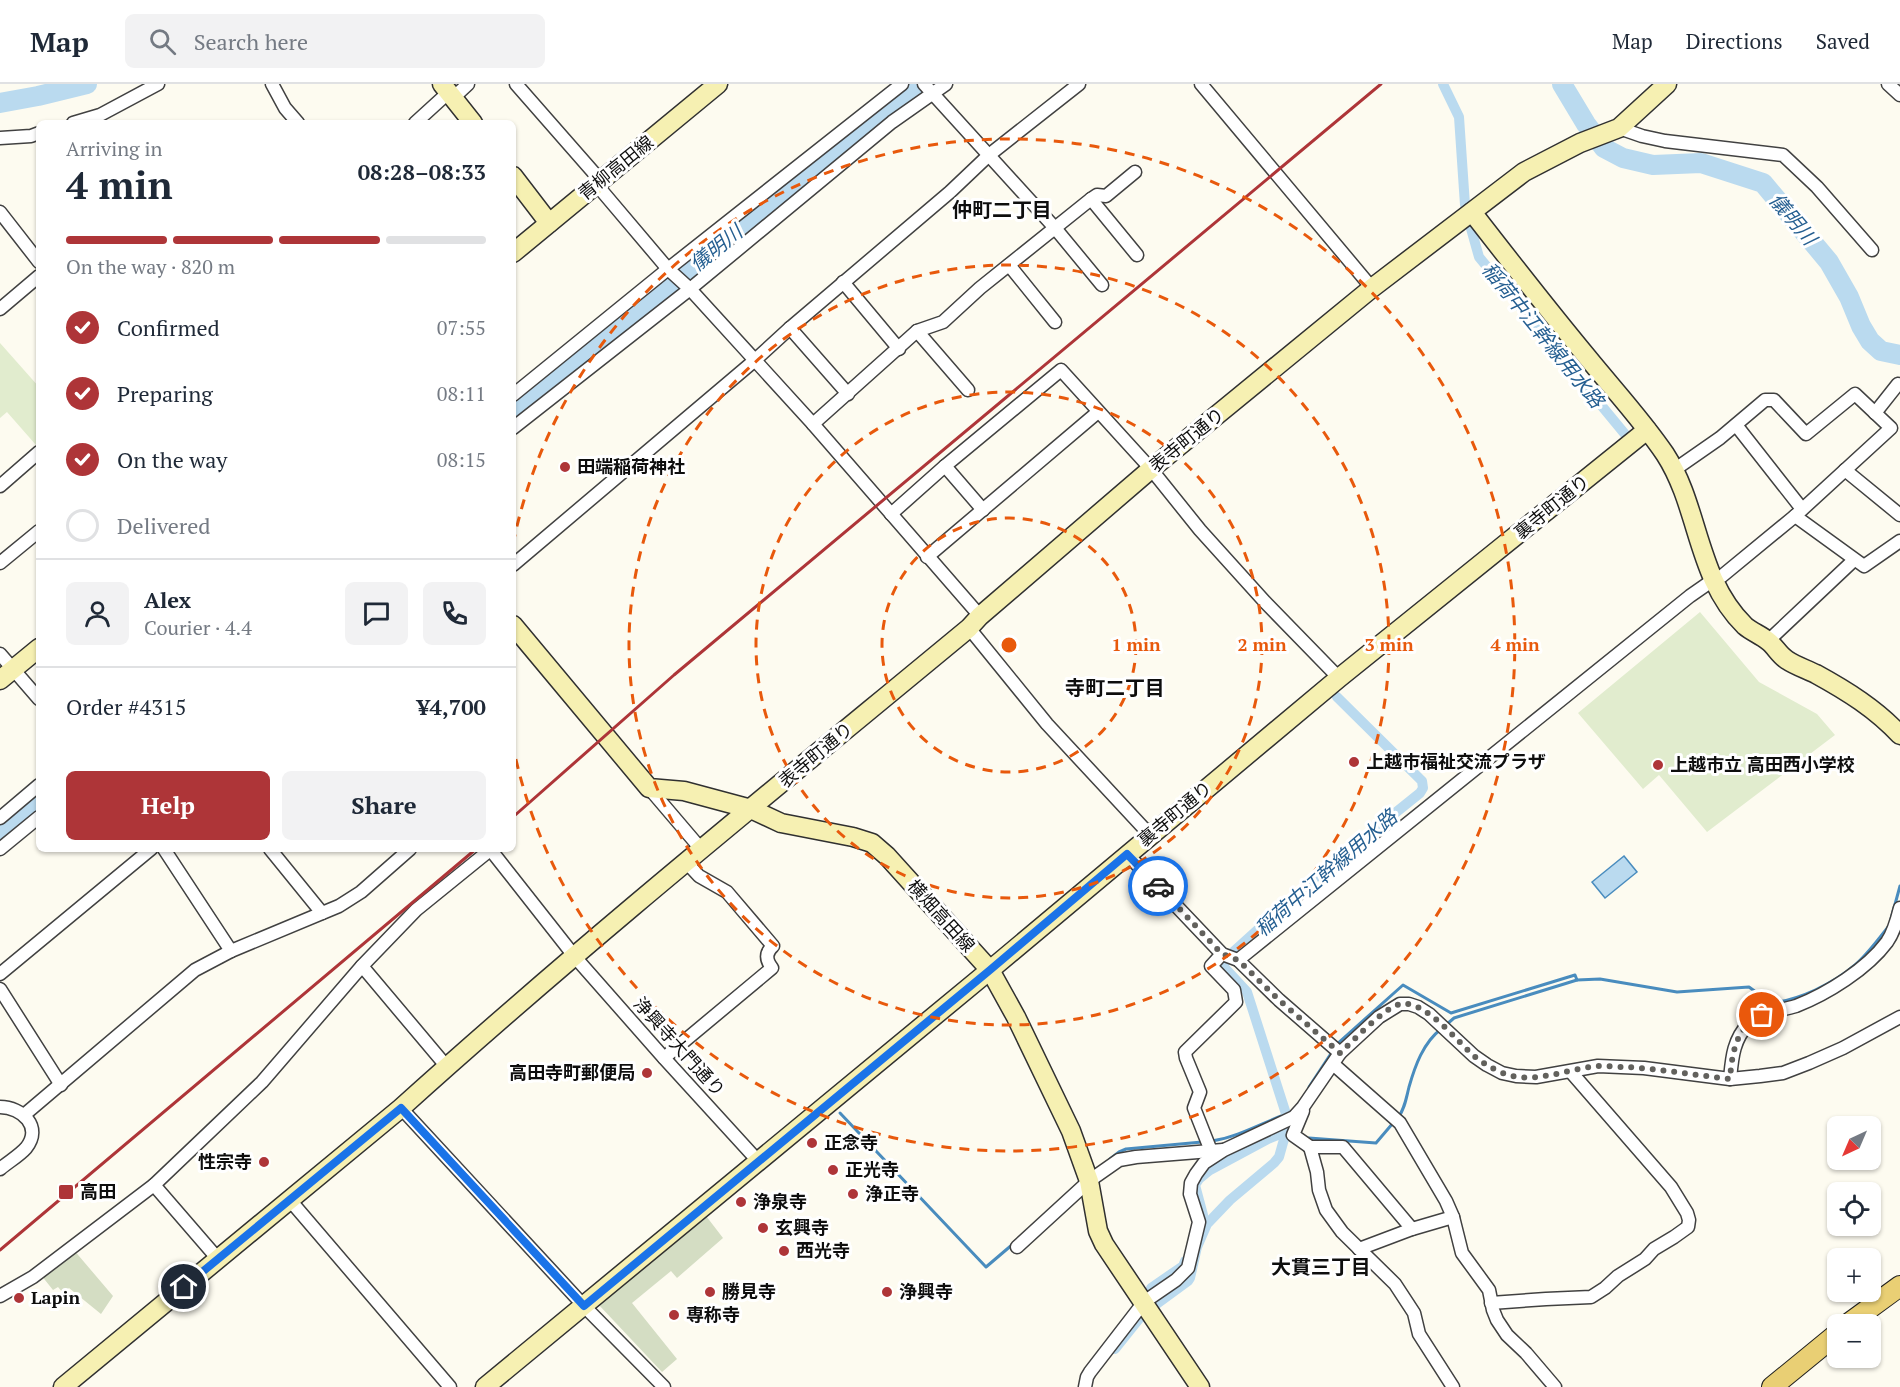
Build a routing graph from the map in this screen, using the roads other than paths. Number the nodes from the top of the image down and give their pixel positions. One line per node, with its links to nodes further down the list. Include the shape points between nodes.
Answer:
1 (158, 84): 13 (street)
2 (272, 84): 14 (street)
3 (468, 84): 12 (street)
4 (516, 84): 23 (street)
5 (718, 84): 23 (street, 青柳高田線)
6 (902, 84): 34 (street)
7 (946, 84): 11 (street)
8 (1079, 84): 20 (street)
9 (1201, 84): 38 (street)
10 (1667, 84): 17 (street)
11 (929, 90): 20 (street); 39 (street)
12 (448, 91): 15 (street); 16 (street)
13 (83, 120)
14 (295, 120)
15 (418, 120)
16 (470, 120)
17 (1612, 130): 26 (street, 表寺町通り, via 1524,172); 30 (street, via 1665,141 1783,155 1818,187)
18 (36, 134): 19 (street)
19 (0, 138)
20 (989, 155): 28 (street); 36 (street)
21 (1135, 172): 24 (street, via 1106,196)
22 (516, 180): 27 (street)
23 (599, 183): 27 (street, 青柳高田線); 34 (street)
24 (1091, 199): 28 (street); 31 (street)
25 (0, 212): 32 (street)
26 (1472, 212): 38 (street, 表寺町通り); 55 (street)
27 (549, 223): 29 (street, 青柳高田線)
28 (1055, 228): 33 (street); 37 (street)
29 (516, 250)
30 (1872, 250)
31 (1137, 255)
32 (36, 258)
33 (1009, 265): 41 (street); 43 (street, via 943,322)
34 (668, 269): 39 (street); 48 (street)
35 (36, 279): 40 (street)
36 (843, 282): 42 (street); 44 (street)
37 (1102, 285)
38 (1372, 288): 59 (street, 表寺町通り)
39 (690, 289): 45 (street); 54 (street)
40 (0, 309)
41 (1055, 322)
42 (790, 328): 45 (street); 49 (street)
43 (917, 331): 44 (street); 47 (street)
44 (898, 349): 49 (street)
45 (754, 361): 52 (street); 71 (street)
46 (1898, 384): 51 (street)
47 (968, 390)
48 (516, 393)
49 (848, 394): 52 (street)
50 (1098, 412): 58 (street, via 1061,370); 59 (street); 63 (street)
51 (1875, 413): 53 (street, via 1855,393 1806,434 1774,400 1765,400); 56 (street)
52 (813, 424): 65 (street)
53 (1736, 425): 60 (street); 64 (street)
54 (516, 426)
55 (1647, 430): 60 (street); 80 (street, 裏寺町通り)
56 (1896, 432): 61 (street)
57 (36, 455): 62 (street)
58 (945, 466): 63 (street); 65 (street)
59 (1151, 469): 74 (street, 表寺町通り); 80 (street, via 1200,530)
60 (1674, 470): 73 (street)
61 (1845, 470): 64 (street); 66 (street)
62 (0, 486)
63 (983, 510): 69 (street)
64 (1799, 512): 70 (street); 73 (street)
65 (891, 514): 69 (street)
66 (1900, 515)
67 (36, 533): 72 (street)
68 (1900, 541): 70 (street, via 1864,566)
69 (927, 557): 74 (street)
70 (1854, 560): 76 (street)
71 (516, 562)
72 (0, 563)
73 (1713, 580): 76 (street, via 1745,626); 104 (street)
74 (975, 622): 85 (street, 表寺町通り); 88 (street, via 1047,724)
75 (516, 629): 84 (street)
76 (1768, 641): 82 (street, via 1785,659 1868,706)
77 (36, 650): 79 (street)
78 (0, 654): 79 (street)
79 (7, 674): 81 (street)
80 (1339, 678): 88 (street, 裏寺町通り)
81 (36, 697)
82 (1900, 735)
83 (36, 788): 86 (street)
84 (649, 788): 85 (street, 横畑高田線, via 684,791); 90 (street)
85 (751, 809): 90 (street, 表寺町通り); 106 (street, 横畑高田線, via 781,823 872,843)
86 (0, 818)
87 (36, 819): 89 (street)
88 (1150, 834): 97 (street, 裏寺町通り)
89 (0, 849)
90 (701, 849): 98 (street, 表寺町通り)
91 (147, 852): 107 (street)
92 (166, 852): 101 (street)
93 (272, 852): 100 (street)
94 (407, 852): 100 (street, via 361,892)
95 (486, 852): 105 (street, via 416,910)
96 (492, 852): 103 (street, 浄興寺大門通り)
97 (1127, 854): 102 (street); 106 (street, 裏寺町通り)
98 (686, 861): 103 (street, 表寺町通り); 111 (street, via 699,876 727,891 772,946 766,955 772,968)
99 (1900, 908): 115 (street, via 1887,942 1860,968 1805,1002 1749,1023 1734,1045)
100 (322, 913): 101 (street)
101 (231, 951): 116 (street, via 195,970)
102 (1222, 954): 104 (street); 125 (street, via 1211,966 1234,990 1236,1002 1185,1052 1200,1092 1194,1108)
103 (575, 957): 111 (street, 浄興寺大門通り); 113 (street, 表寺町通り)
104 (1238, 960): 110 (street)
105 (362, 966): 113 (street); 129 (street, via 262,1082)
106 (990, 970): 126 (street, 裏寺町通り); 128 (street, 横畑高田線, via 1071,1131)
107 (0, 974)
108 (0, 989): 116 (street)
109 (1900, 1017): 115 (street, via 1843,1048 1783,1073)
110 (1340, 1053): 112 (street); 114 (street, via 1391,1008 1409,1004 1429,1014 1474,1056 1502,1073 1536,1077)
111 (664, 1058): 126 (street, 浄興寺大門通り)
112 (1333, 1064): 117 (street); 131 (street, via 1400,1123)
113 (447, 1067): 119 (street, 表寺町通り)
114 (1570, 1072): 115 (street, via 1598,1066 1644,1068); 139 (street, via 1671,1187 1688,1213 1688,1227 1591,1297)
115 (1730, 1079)
116 (61, 1085): 120 (street)
117 (1306, 1103): 121 (street, via 1294,1117); 122 (street)
118 (0, 1107): 120 (street, via 13,1108)
119 (401, 1108): 130 (street, 表寺町通り); 140 (street)
120 (24, 1115): 127 (street, via 32,1130 31,1139)
121 (1274, 1126): 122 (street); 124 (street)
122 (1293, 1135): 123 (street)
123 (1310, 1147): 132 (street, via 1343,1147); 134 (street, via 1326,1210)
124 (1224, 1149): 125 (street); 138 (street, via 1204,1163 1191,1183 1190,1194 1199,1222 1188,1268)
125 (1211, 1151): 128 (street, via 1119,1160)
126 (758, 1161): 140 (street, 裏寺町通り)
127 (0, 1169)
128 (1089, 1180): 133 (street); 138 (street, 横畑高田線, via 1098,1231)
129 (154, 1185): 135 (street); 137 (street, via 33,1277)
130 (289, 1199): 135 (street, 表寺町通り); 144 (street)
131 (1453, 1217): 132 (street); 139 (street, via 1462,1253 1489,1290)
132 (1412, 1228): 134 (street)
133 (1017, 1247)
134 (1359, 1249): 149 (street, via 1395,1284 1414,1313 1419,1334)
135 (218, 1259): 143 (street, 表寺町通り)
136 (1900, 1286): 141 (main road)
137 (0, 1296)
138 (1144, 1302): 147 (street, via 1090,1372); 148 (street, 横畑高田線)
139 (1491, 1304): 150 (street, via 1507,1335)
140 (584, 1306): 145 (street, 裏寺町通り); 146 (street)
141 (1862, 1314)
142 (1827, 1342): 151 (main road)
143 (65, 1387)
144 (450, 1387)
145 (485, 1387)
146 (664, 1387)
147 (1086, 1387)
148 (1200, 1387)
149 (1453, 1387)
150 (1555, 1387)
151 (1772, 1387)

